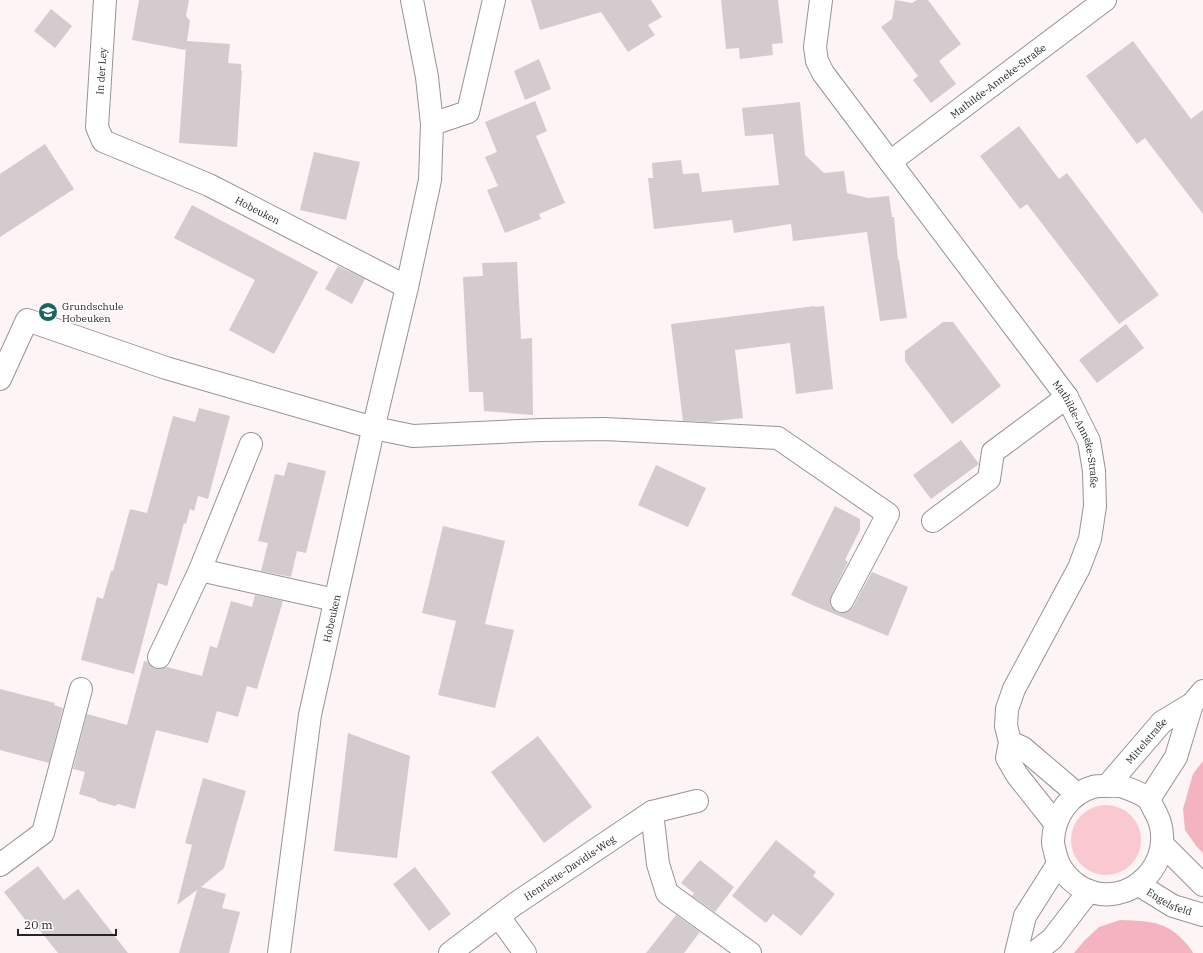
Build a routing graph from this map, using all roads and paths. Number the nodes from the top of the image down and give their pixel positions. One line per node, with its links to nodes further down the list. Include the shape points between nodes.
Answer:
1 (105, 0): 7 (street, In der Ley, via 97,127)
2 (412, 0): 6 (street, Hobeuken, via 427,77)
3 (494, 0): 6 (street, via 468,112)
4 (821, 0): 8 (street, Mathilde-Anneke-Straße, via 815,47 817,61 823,73)
5 (1105, 0): 8 (street, Mathilde-Anneke-Straße)
6 (432, 124): 9 (street, Hobeuken, via 430,180)
7 (103, 141): 9 (street, Hobeuken, via 209,185)
8 (890, 162): 11 (street, Mathilde-Anneke-Straße)
9 (407, 287): 12 (street, Hobeuken)
10 (0, 379): 12 (street, via 27,320 166,368)
11 (1067, 397): 14 (street, via 993,452 989,479); 21 (street, Mathilde-Anneke-Straße, via 1089,442 1094,471 1095,506 1090,539 1079,568 1014,689 1007,709 1006,726)
12 (374, 428): 16 (street, Hobeuken); 17 (street, via 412,436 605,429 778,438 888,514)
13 (251, 444): 15 (street)
14 (933, 521)
15 (200, 570): 16 (street); 18 (street)
16 (335, 600): 36 (street, Hobeuken, via 310,715)
17 (842, 601)
18 (160, 657)
19 (81, 689): 30 (street, via 43,833)
20 (1198, 698): 22 (street, Mittelstraße, via 1162,722); 24 (street, Mittelstraße, via 1176,757)
21 (1010, 742): 23 (street, via 1023,748); 27 (street, Mathilde-Anneke-Straße, via 1007,758 1010,764)
22 (1107, 786): 23 (street, via 1094,786); 24 (street, via 1121,786)
23 (1077, 794): 27 (street, via 1067,802)
24 (1148, 799): 28 (street, via 1162,828)
25 (697, 801): 26 (street, Henriette-Davidis-Weg)
26 (652, 812): 35 (street, Henriette-Davidis-Weg); 39 (street, via 658,864 667,893)
27 (1055, 823): 29 (street, via 1052,843)
28 (1162, 844): 31 (street, via 1155,867); 32 (street)
29 (1058, 864): 33 (street, via 1075,884); 40 (street, via 1025,916)
30 (0, 865)
31 (1139, 885): 33 (street, via 1112,894); 34 (street, Engelsfeld, via 1173,906)
32 (1203, 885)
33 (1089, 891): 41 (street, via 1052,939)
34 (1203, 915)
35 (499, 917): 37 (street, Henriette-Davidis-Weg); 38 (street)
36 (279, 953)
37 (450, 953)
38 (525, 953)
39 (750, 953)
40 (1016, 953)
41 (1034, 953)

